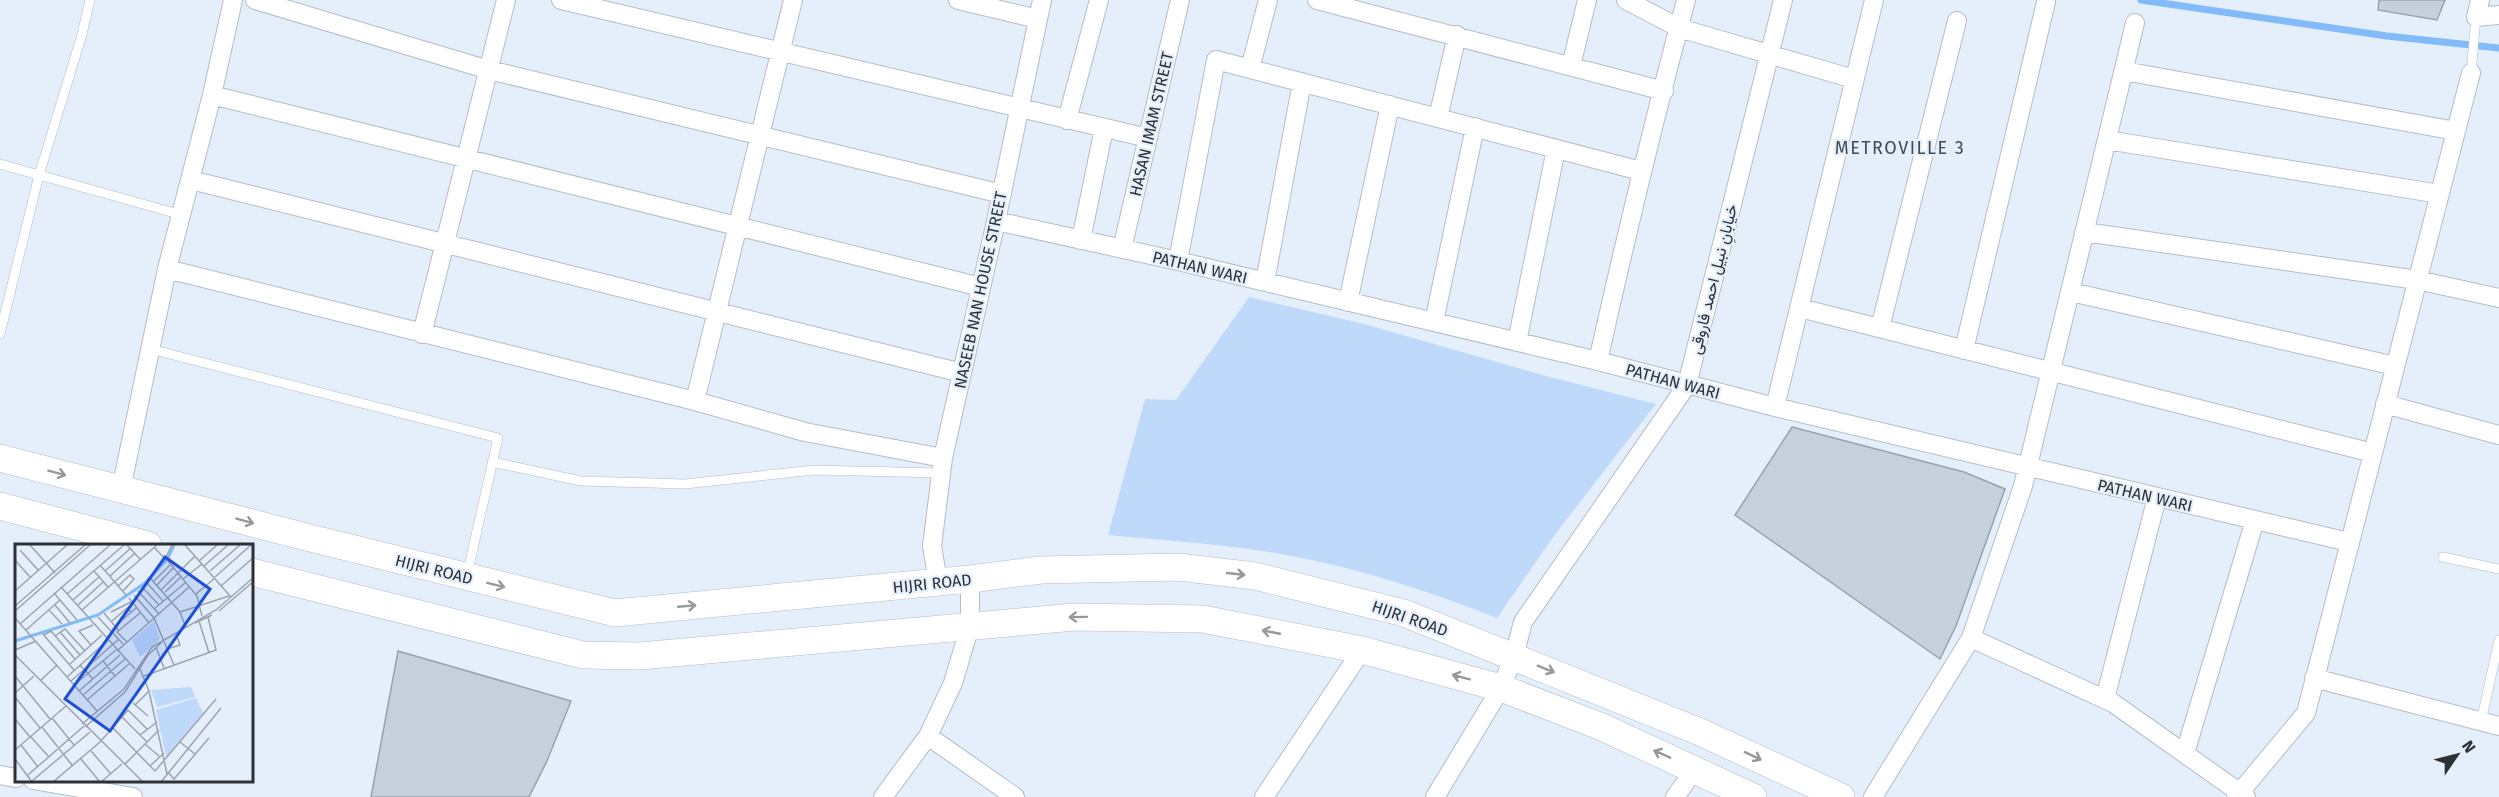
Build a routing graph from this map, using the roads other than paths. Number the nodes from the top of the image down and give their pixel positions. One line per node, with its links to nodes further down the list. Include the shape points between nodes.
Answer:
1 (90, 0): 51 (lane)
2 (233, 0): 36 (street)
3 (255, 0): 30 (street)
4 (506, 0): 30 (street)
5 (561, 0): 26 (street)
6 (793, 0): 26 (street)
7 (958, 0): 21 (street)
8 (1042, 0): 21 (street, NASEEB NAN HOUSE STREET)
9 (1099, 0): 40 (street)
10 (1180, 0): 45 (street, HASAN IMAM STREET)
11 (1268, 0): 29 (street)
12 (1317, 0): 25 (street)
13 (1587, 0): 28 (street)
14 (1626, 0): 24 (street)
15 (1686, 0): 24 (street)
16 (1783, 0): 27 (street, خیابانِ نبیل احمد فاروقی)
17 (1874, 0): 33 (street)
18 (2046, 2): 78 (street)
19 (2478, 8): 20 (street); 32 (lane)
20 (2499, 15)
21 (1038, 19): 38 (street, NASEEB NAN HOUSE STREET)
22 (1956, 21): 73 (street)
23 (2135, 23): 31 (street)
24 (1679, 28): 27 (street); 35 (street)
25 (1457, 35): 28 (street); 39 (street)
26 (780, 52): 38 (street); 44 (street)
27 (1769, 53): 33 (street); 83 (street, خیابانِ نبیل احمد فاروقی)
28 (1570, 66): 35 (street)
29 (1250, 69): 34 (street); 62 (street, via 1216,60)
30 (489, 70): 44 (street); 48 (street)
31 (2124, 70): 43 (street); 46 (street)
32 (2472, 73): 43 (street)
33 (1854, 79): 70 (street)
34 (1302, 82): 37 (street); 65 (street)
35 (1664, 91): 50 (street)
36 (212, 95): 48 (street); 52 (street)
37 (1390, 105): 39 (street); 69 (street)
38 (1019, 109): 40 (street); 53 (street, NASEEB NAN HOUSE STREET)
39 (1438, 118): 41 (street)
40 (1067, 120): 42 (street)
41 (1475, 127): 47 (street); 72 (street)
42 (1104, 128): 45 (street); 59 (street)
43 (2456, 131): 54 (street)
44 (760, 135): 53 (street); 57 (street)
45 (1148, 138): 61 (street, HASAN IMAM STREET)
46 (2107, 140): 54 (street); 58 (street)
47 (1556, 149): 50 (street); 76 (street)
48 (467, 159): 57 (street); 60 (street)
49 (0, 164): 51 (lane)
50 (1641, 171): 79 (street)
51 (39, 175): 55 (lane); 74 (lane)
52 (191, 180): 55 (street); 60 (street)
53 (1002, 194): 56 (street, NASEEB NAN HOUSE STREET)
54 (2440, 194): 64 (street)
55 (182, 215): 63 (street)
56 (996, 221): 59 (street, PATHAN WARI); 66 (street, NASEEB NAN HOUSE STREET)
57 (738, 226): 66 (street); 71 (street)
58 (2085, 232): 64 (street); 67 (street)
59 (1081, 240): 61 (street, PATHAN WARI)
60 (445, 244): 71 (street); 75 (street)
61 (1122, 249): 62 (street, PATHAN WARI)
62 (1178, 261): 65 (street, PATHAN WARI)
63 (167, 269): 75 (street); 77 (street)
64 (2417, 280): 68 (street); 80 (street)
65 (1265, 282): 69 (street, PATHAN WARI)
66 (981, 287): 82 (street, NASEEB NAN HOUSE STREET)
67 (2071, 292): 80 (street); 81 (street)
68 (2499, 298)
69 (1348, 302): 72 (street, PATHAN WARI)
70 (1800, 308): 73 (street); 86 (street)
71 (716, 312): 82 (street); 84 (street)
72 (1434, 322): 76 (street, PATHAN WARI)
73 (1880, 328): 78 (street)
74 (0, 334)
75 (422, 334): 84 (street)
76 (1517, 342): 79 (street, PATHAN WARI)
77 (150, 349): 90 (lane, via 498,438); 93 (street)
78 (1964, 350): 81 (street)
79 (1598, 362): 83 (street, PATHAN WARI)
80 (2395, 366): 85 (street)
81 (2052, 372): 88 (street); 92 (street)
82 (962, 373): 91 (street, NASEEB NAN HOUSE STREET)
83 (1687, 385): 86 (street, PATHAN WARI); 109 (street, خیابانِ نبیل احمد فاروقی, via 1523,622)
84 (694, 401): 91 (street)
85 (2385, 404): 87 (street); 88 (street)
86 (1774, 408): 92 (street, PATHAN WARI)
87 (2499, 435)
88 (2373, 453): 97 (street)
89 (0, 458): 93 (main road, HIJRI ROAD, one-way to 93)
90 (492, 462): 91 (lane, via 581,481 685,484 814,470); 102 (lane)
91 (942, 465): 104 (street, NASEEB NAN HOUSE STREET, via 932,546)
92 (2029, 467): 94 (street, PATHAN WARI); 106 (street)
93 (121, 489): 102 (main road, HIJRI ROAD, one-way to 102)
94 (2157, 498): 96 (street, PATHAN WARI); 112 (street)
95 (0, 506): 98 (main road)
96 (2254, 520): 97 (street, PATHAN WARI); 116 (street)
97 (2349, 542): 110 (street)
98 (144, 544)
99 (2443, 557): 100 (lane)
100 (2499, 569)
101 (254, 573): 105 (main road, via 583,655 640,656)
102 (466, 577): 104 (main road, HIJRI ROAD, one-way to 104, via 615,613)
103 (970, 579): 104 (main road, HIJRI ROAD); 105 (street); 109 (main road, HIJRI ROAD, one-way to 109, via 1041,570 1178,567 1255,576 1404,613)
104 (938, 582)
105 (970, 626): 108 (main road, one-way to 105, via 1203,619 1076,617); 115 (street, via 953,683)
106 (1971, 638): 112 (street); 131 (street)
107 (2499, 640): 113 (lane)
108 (1362, 651): 111 (main road, one-way to 108); 127 (street)
109 (1514, 656): 111 (street, خیابانِ نبیل احمد فاروقی); 130 (main road, HIJRI ROAD, one-way to 130, via 1700,732)
110 (2314, 678): 113 (street); 122 (street, via 2306,713)
111 (1501, 688): 117 (main road, one-way to 111); 123 (street, خیابانِ نبیل احمد فاروقی)
112 (2104, 699): 116 (street)
113 (2481, 722): 114 (street)
114 (2499, 726)
115 (928, 736): 125 (street); 126 (street)
116 (2185, 753): 122 (street)
117 (1695, 769): 128 (street); 129 (main road)
118 (0, 775): 119 (street)
119 (15, 778)
120 (38, 782): 121 (street)
121 (60, 791): 124 (street)
122 (2241, 795)
123 (1436, 796)
124 (133, 797)
125 (883, 797)
126 (1015, 797)
127 (1264, 797)
128 (1674, 797)
129 (1753, 797)
130 (1841, 797)
131 (1873, 797)

